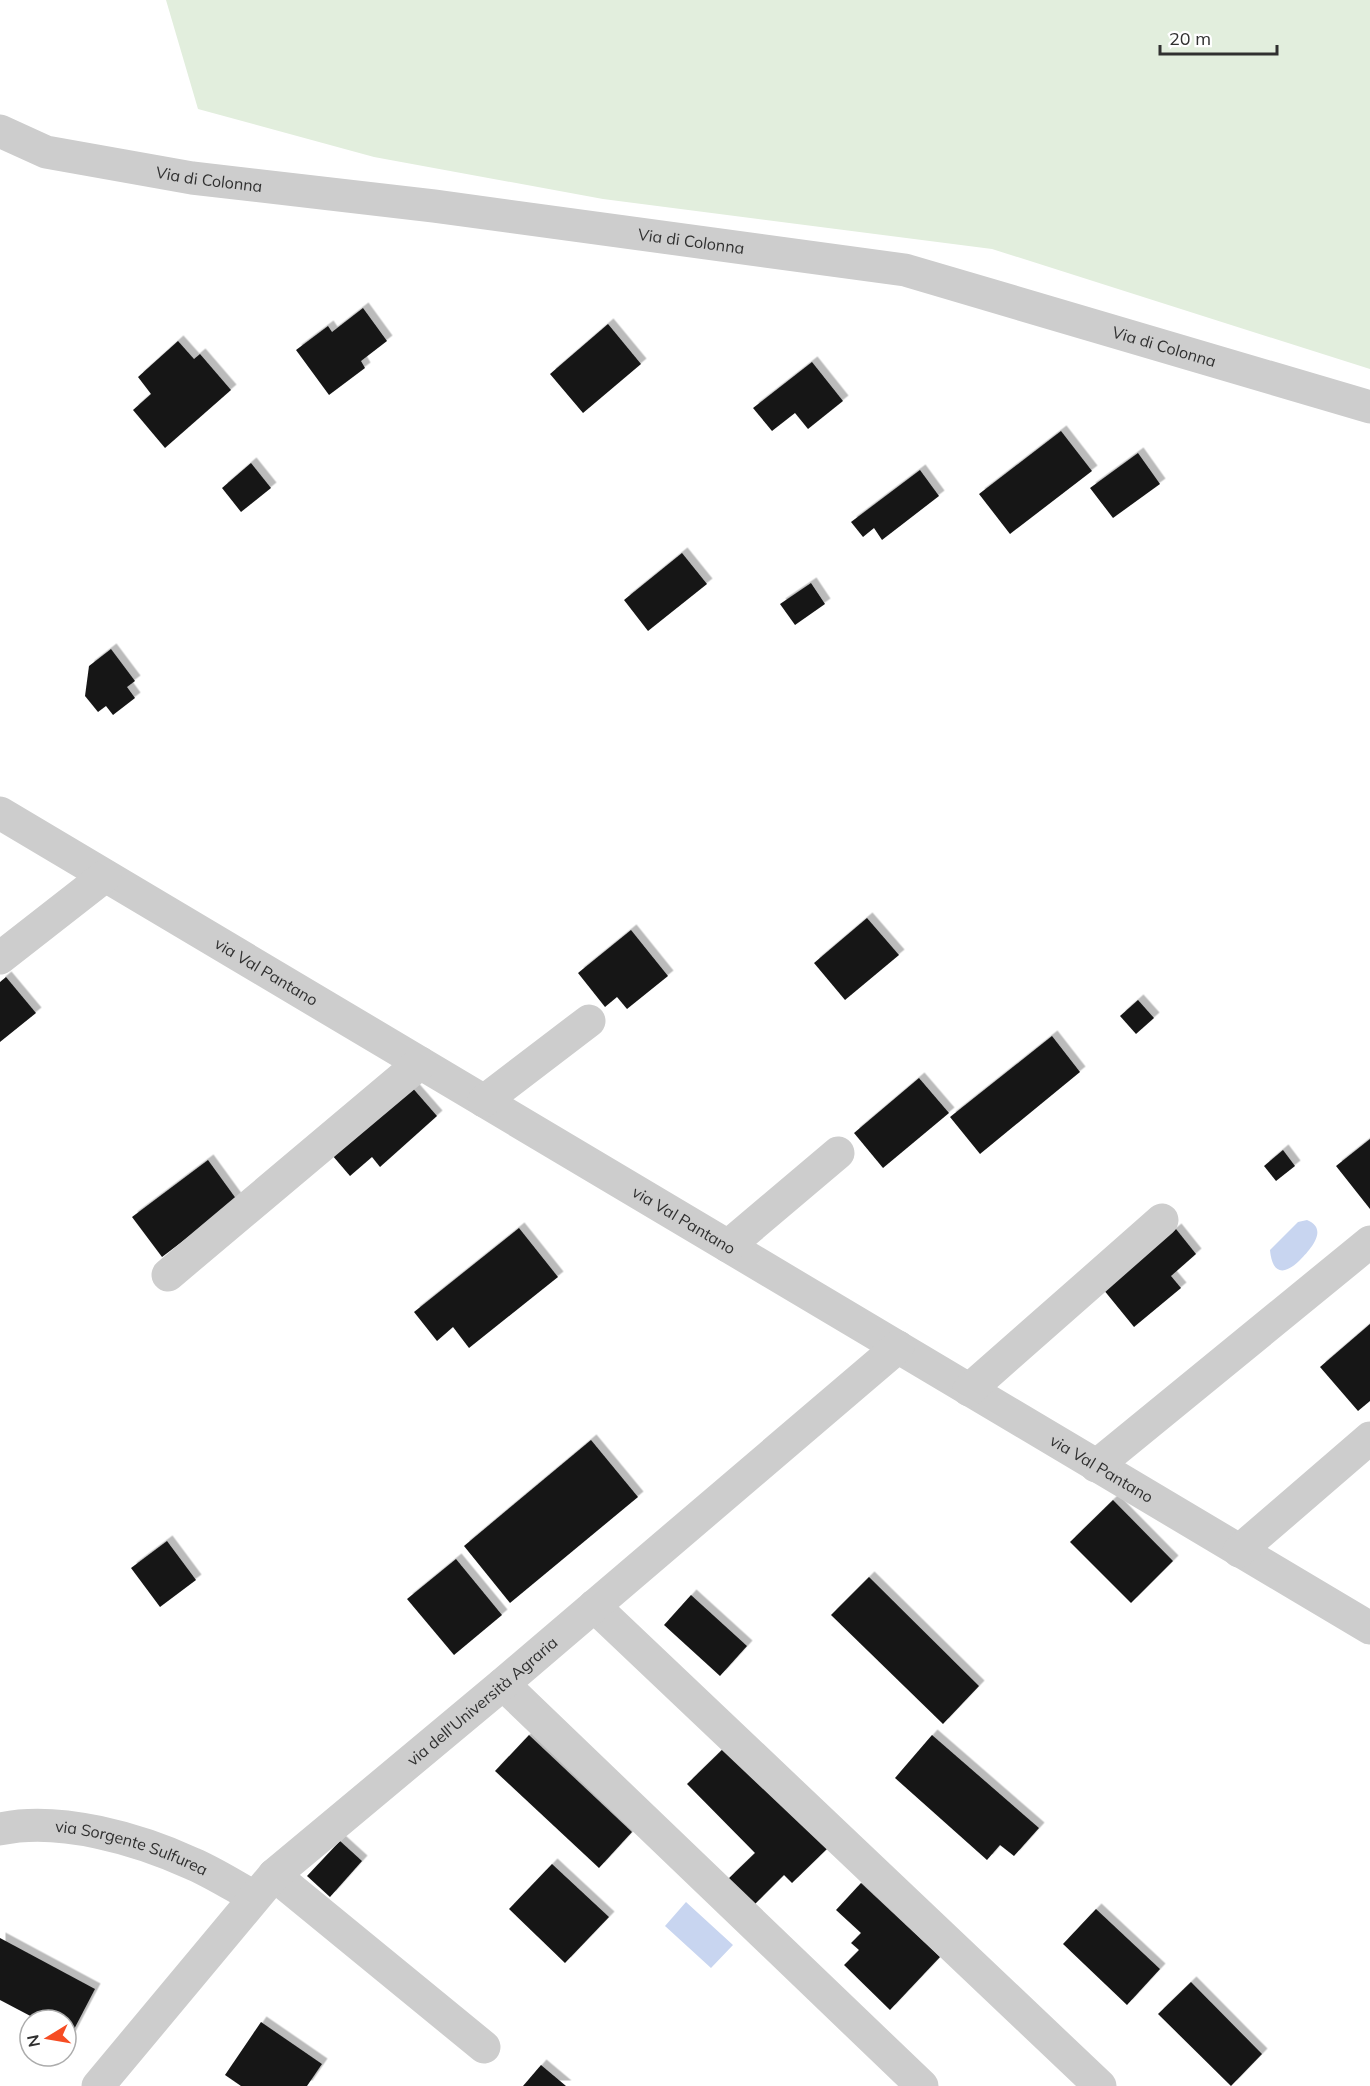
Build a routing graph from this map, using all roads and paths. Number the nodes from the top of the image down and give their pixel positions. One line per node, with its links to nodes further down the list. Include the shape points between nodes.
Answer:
1 (0, 131): 2 (street, Via di Colonna, via 46,152 192,178 905,270)
2 (1370, 407)
3 (0, 813): 4 (street, via Val Pantano)
4 (105, 876): 5 (street); 7 (street, via Val Pantano)
5 (0, 958)
6 (589, 1022): 8 (street)
7 (420, 1063): 8 (street, via Val Pantano); 13 (street)
8 (484, 1101): 12 (street, via Val Pantano)
9 (838, 1153): 12 (street)
10 (1162, 1220): 15 (street)
11 (1370, 1242): 17 (street)
12 (728, 1246): 14 (street, via Val Pantano)
13 (168, 1275)
14 (898, 1347): 15 (street, via Val Pantano); 19 (street, via dell'Università Agraria)
15 (969, 1390): 17 (street, via Val Pantano)
16 (1370, 1438): 18 (street)
17 (1096, 1466): 18 (street, via Val Pantano)
18 (1239, 1551): 20 (street, via Val Pantano)
19 (594, 1606): 21 (street, via dell'Università Agraria); 27 (street)
20 (1370, 1628)
21 (503, 1684): 23 (street, via dell'Università Agraria); 26 (street)
22 (0, 1829): 23 (street, via Sorgente Sulfurea, via 76,1829 165,1852)
23 (264, 1886): 24 (street, via Sorgente Sulfurea); 25 (street, via dell'Università Agraria)
24 (484, 2047)
25 (98, 2086)
26 (922, 2086)
27 (1100, 2086)

